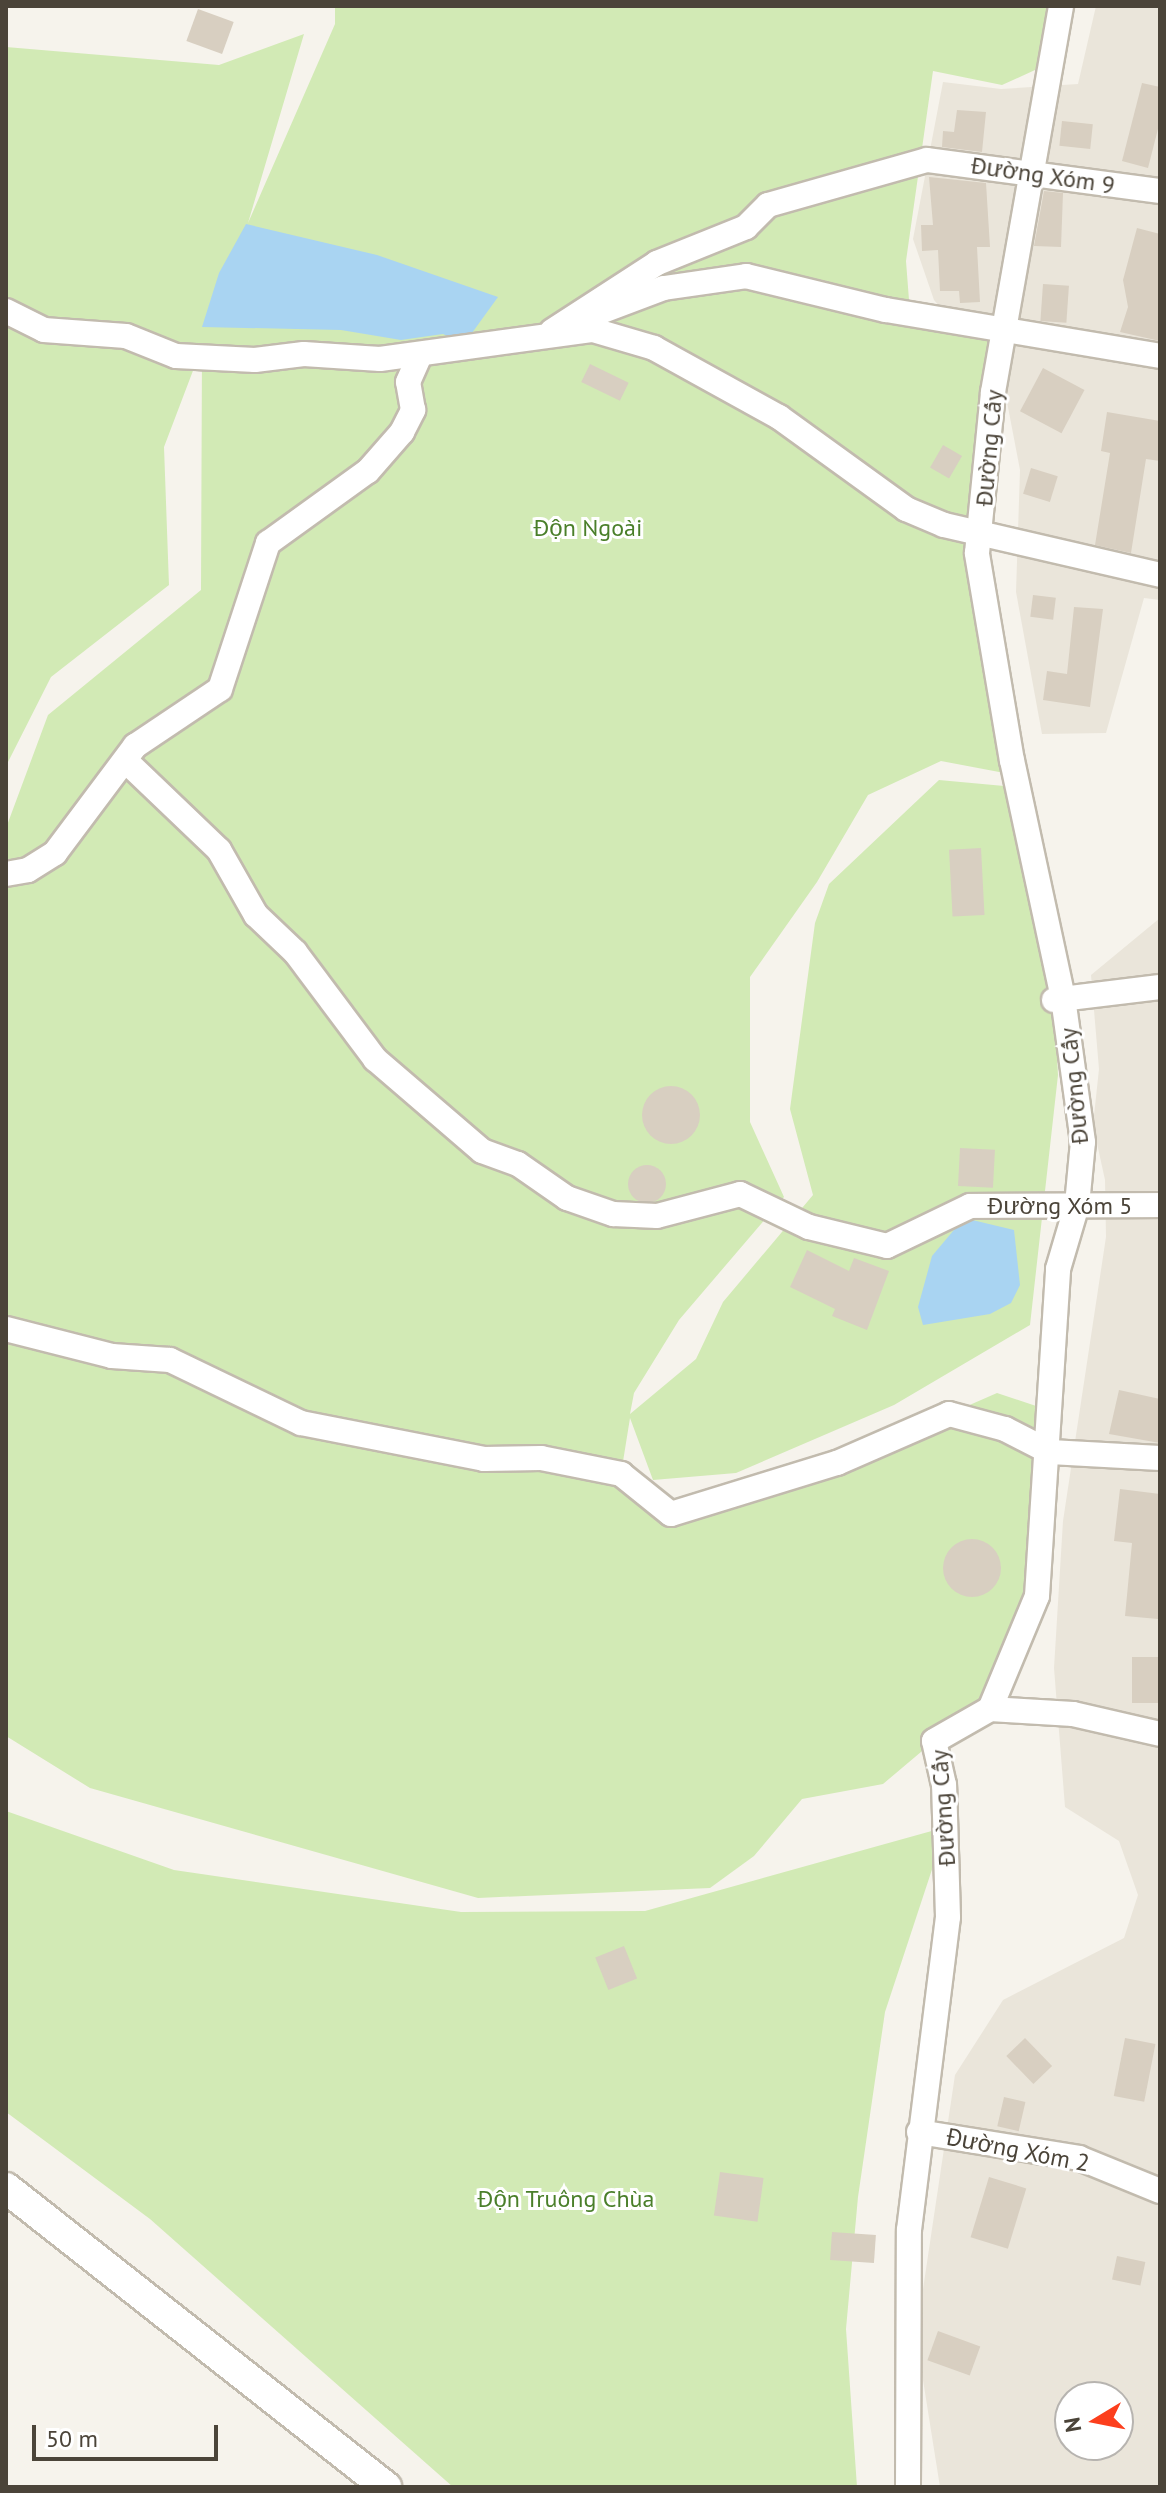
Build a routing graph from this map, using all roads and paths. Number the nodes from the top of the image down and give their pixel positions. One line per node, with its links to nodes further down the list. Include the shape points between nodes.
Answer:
1 (1061, 6): 2 (street, Đường Cấy)
2 (1027, 172): 3 (street, Đường Xóm 9); 5 (street, Đường Cấy); 6 (street, Đường Xóm 9, via 927,160 768,205 746,227 657,263)
3 (1160, 191)
4 (6, 311): 7 (street, via 44,330 126,336 176,356)
5 (1004, 326): 6 (street, via 886,310 746,276 664,288); 8 (street); 9 (street, Đường Cấy)
6 (552, 331): 7 (street); 9 (street, via 593,330 654,348 779,417 906,509)
7 (420, 355): 11 (street, via 408,382 413,410 402,432 368,471 268,543 220,689 135,746)
8 (1160, 356)
9 (981, 534): 10 (street); 14 (street, Đường Cấy, via 977,553 992,656)
10 (1160, 575)
11 (128, 763): 12 (street, via 74,820 55,853 28,870); 15 (street, Đường Xóm 5, via 219,850 256,915 295,952 375,1059 482,1151 518,1164 567,1198 613,1214 657,1216 740,1194 809,1227 887,1246 970,1206)
12 (6, 874)
13 (1160, 987): 14 (street)
14 (1059, 999): 15 (street, Đường Cấy, via 1083,1142)
15 (1077, 1205): 16 (street, Đường Xóm 5); 18 (street, Đường Cấy, via 1058,1269)
16 (1160, 1205)
17 (6, 1329): 18 (street, via 112,1356 170,1360 301,1423 484,1459 541,1458 621,1474 671,1514 837,1463 949,1414 1005,1429)
18 (1050, 1452): 19 (street); 20 (street, Đường Cấy, via 1037,1596)
19 (1160, 1458)
20 (990, 1709): 21 (street, via 1073,1714); 22 (street, Đường Cấy, via 934,1741 944,1785 948,1917 930,2088)
21 (1160, 1734)
22 (919, 2132): 24 (street, Đường Xóm 2, via 1079,2158); 26 (street, via 905,2301)
23 (6, 2188): 25 (street)
24 (1160, 2191)
25 (386, 2487)
26 (908, 2487)

